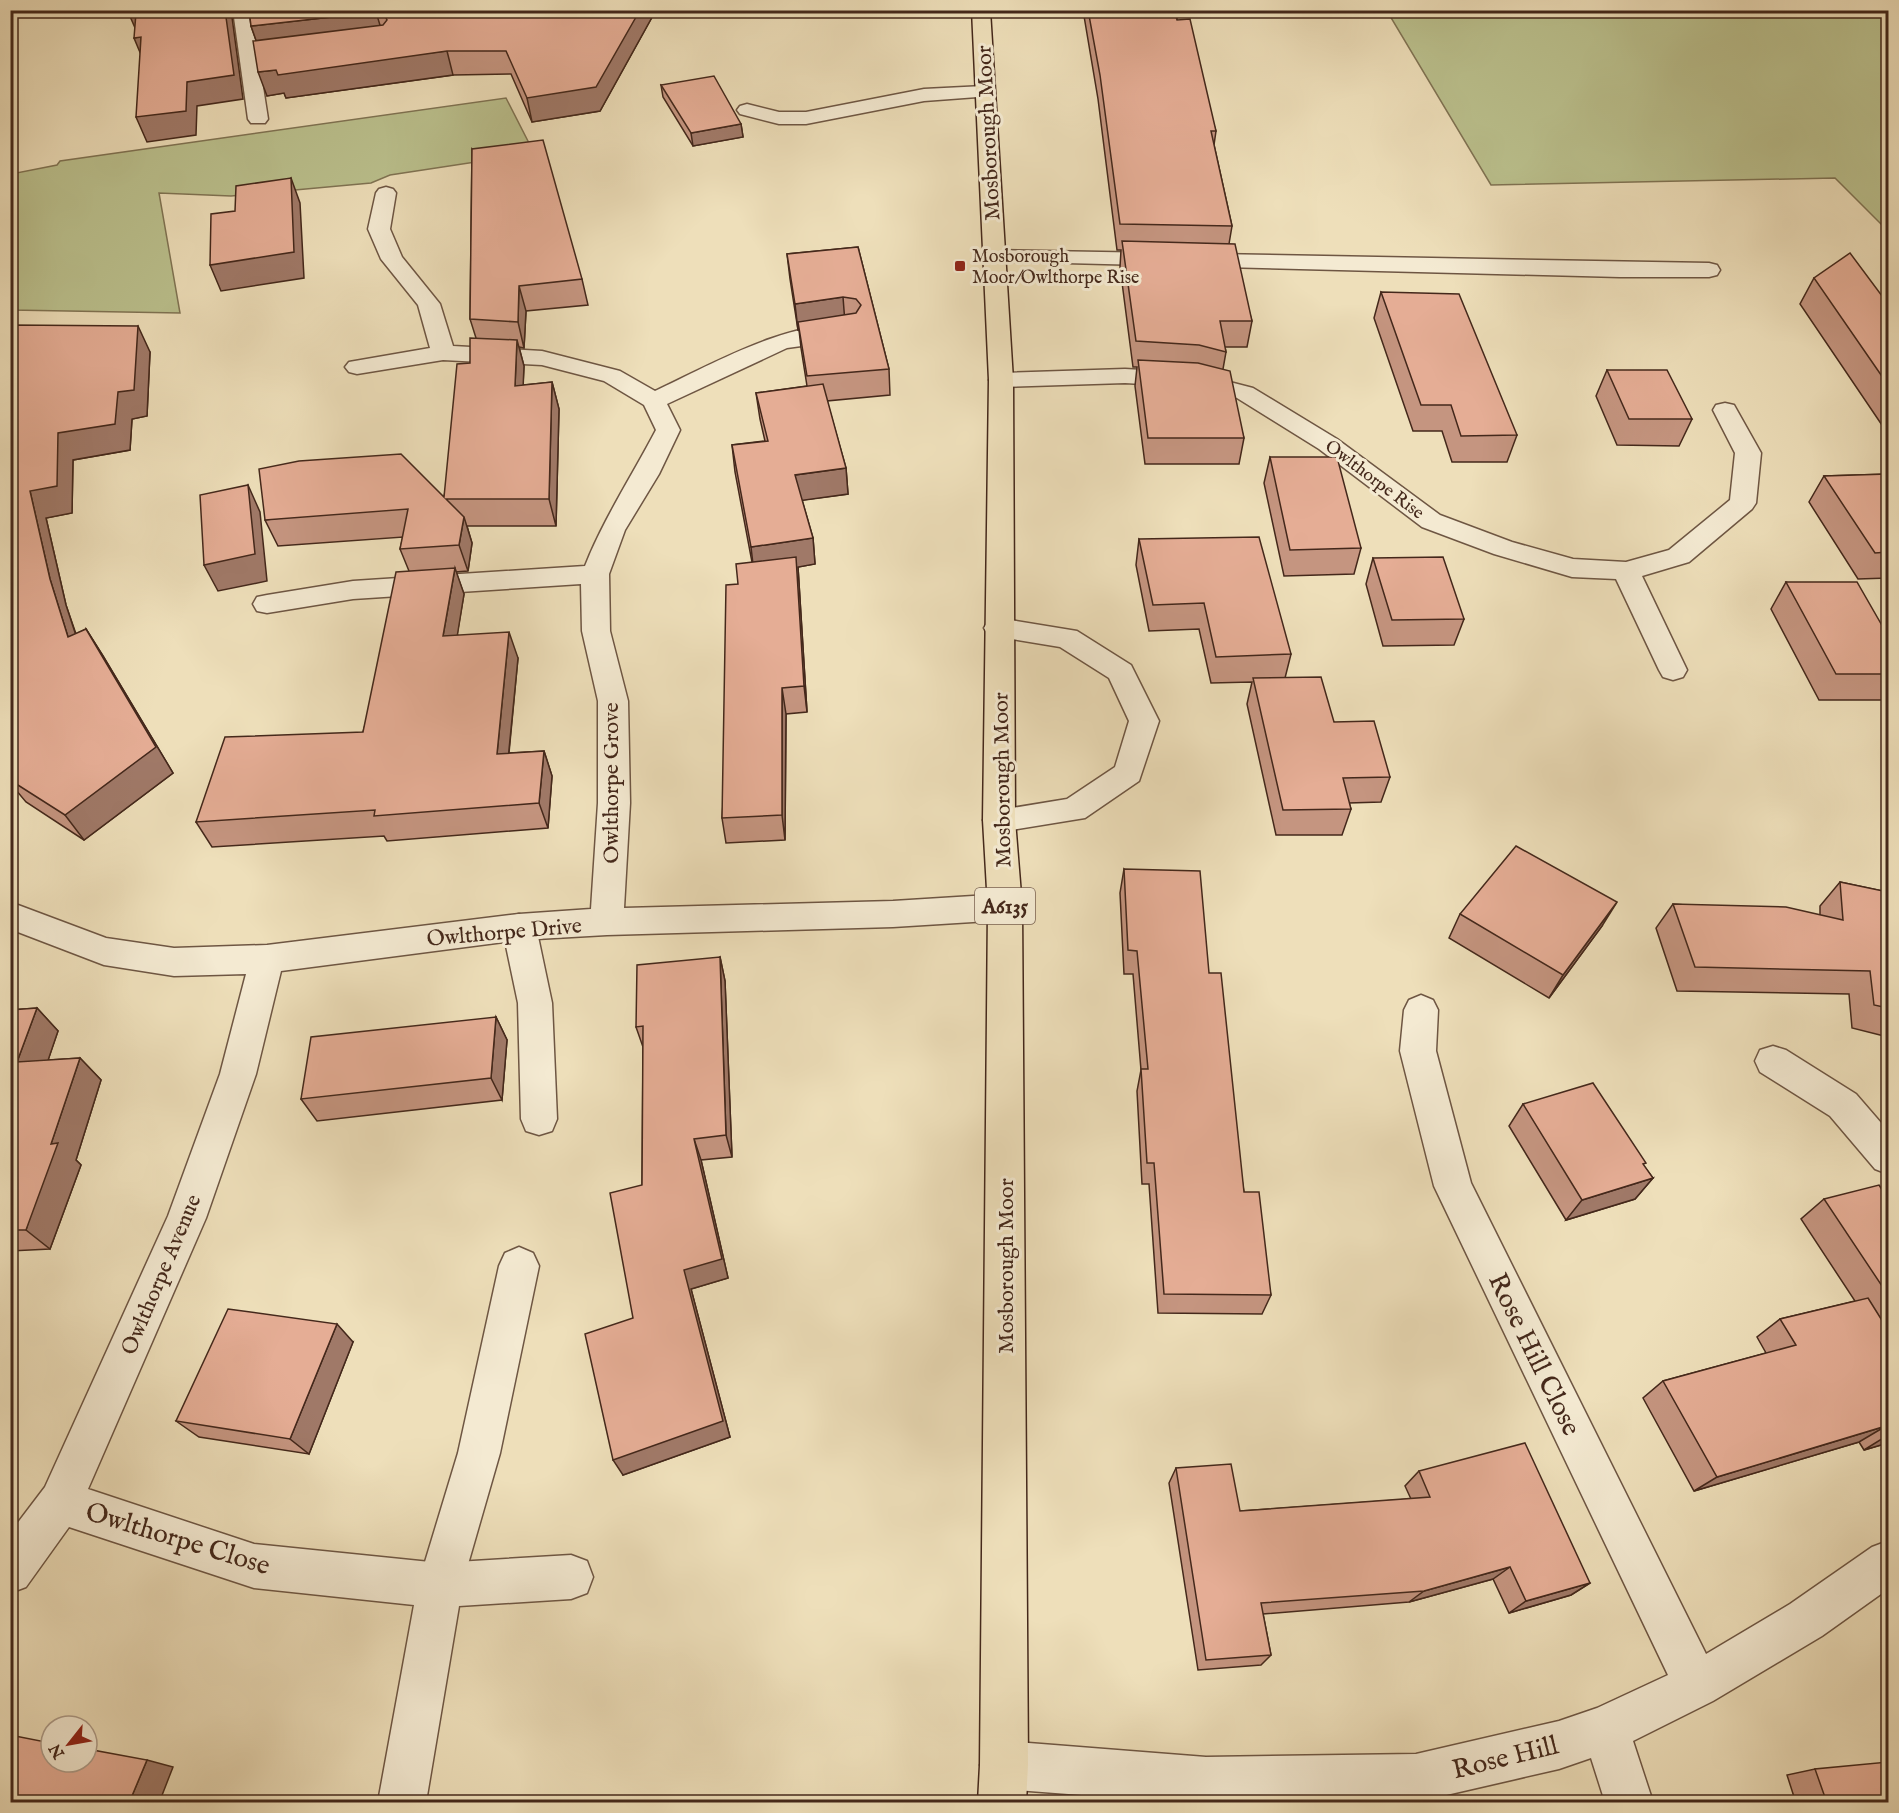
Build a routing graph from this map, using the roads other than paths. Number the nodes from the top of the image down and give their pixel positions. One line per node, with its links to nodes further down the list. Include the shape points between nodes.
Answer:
1 (242, 10): 4 (street)
2 (981, 10): 5 (main road, Mosborough Moor / A6135)
3 (271, 55): 4 (street)
4 (249, 58): 7 (street)
5 (984, 92): 6 (street, via 924,95 806,118 779,118); 9 (main road, Mosborough Moor / A6135)
6 (747, 110)
7 (258, 119)
8 (386, 194): 12 (street, via 379,229 392,259 429,304)
9 (993, 256): 10 (street); 14 (main road, Mosborough Moor / A6135)
10 (1709, 270)
11 (849, 332): 15 (street, via 780,342)
12 (443, 353): 13 (street); 15 (street, via 542,358 612,376)
13 (357, 367)
14 (1001, 380): 17 (street, Owlthorpe Rise, via 1125,376 1195,380 1245,393 1328,444 1431,521 1572,568); 20 (main road, Mosborough Moor / A6135)
15 (654, 401): 18 (street, Owlthorpe Grove, via 668,429 612,530)
16 (1725, 410): 17 (street, Owlthorpe Rise, via 1748,453 1743,503 1679,556)
17 (1626, 571): 21 (street)
18 (596, 574): 19 (street, via 353,590); 25 (street, Owlthorpe Grove, via 596,631 613,701 615,803)
19 (267, 604)
20 (998, 628): 22 (main road, Mosborough Moor / A6135); 22 (street, via 1067,638 1112,666 1120,672 1144,722 1128,773 1074,810)
21 (1672, 670)
22 (999, 820): 23 (main road, Mosborough Moor / A6135)
23 (1005, 908): 25 (street, Owlthorpe Drive); 40 (main road, Mosborough Moor / A6135)
24 (11, 916): 27 (street, Owlthorpe Drive, via 104,951 174,962)
25 (607, 922): 26 (street, Owlthorpe Drive)
26 (519, 927): 27 (street, Owlthorpe Drive); 30 (street, via 535,1003)
27 (267, 959): 33 (street, Owlthorpe Avenue, via 238,1074 187,1218)
28 (1421, 1010): 38 (street, Rose Hill Close, via 1418,1051 1454,1186)
29 (1773, 1061): 31 (street, via 1843,1105)
30 (539, 1119)
31 (1888, 1156)
32 (519, 1266): 37 (street, via 479,1453)
33 (60, 1502): 35 (street, Owlthorpe Avenue); 37 (street, Owlthorpe Close, via 254,1566)
34 (1888, 1563): 38 (street, Rose Hill, via 1806,1620)
35 (10, 1571)
36 (571, 1577): 37 (street, Owlthorpe Close)
37 (440, 1585): 41 (street)
38 (1697, 1685): 39 (street, Rose Hill)
39 (1605, 1729): 40 (street, Rose Hill, via 1559,1745 1416,1778); 42 (street)
40 (1003, 1784)
41 (402, 1803)
42 (1629, 1803)

